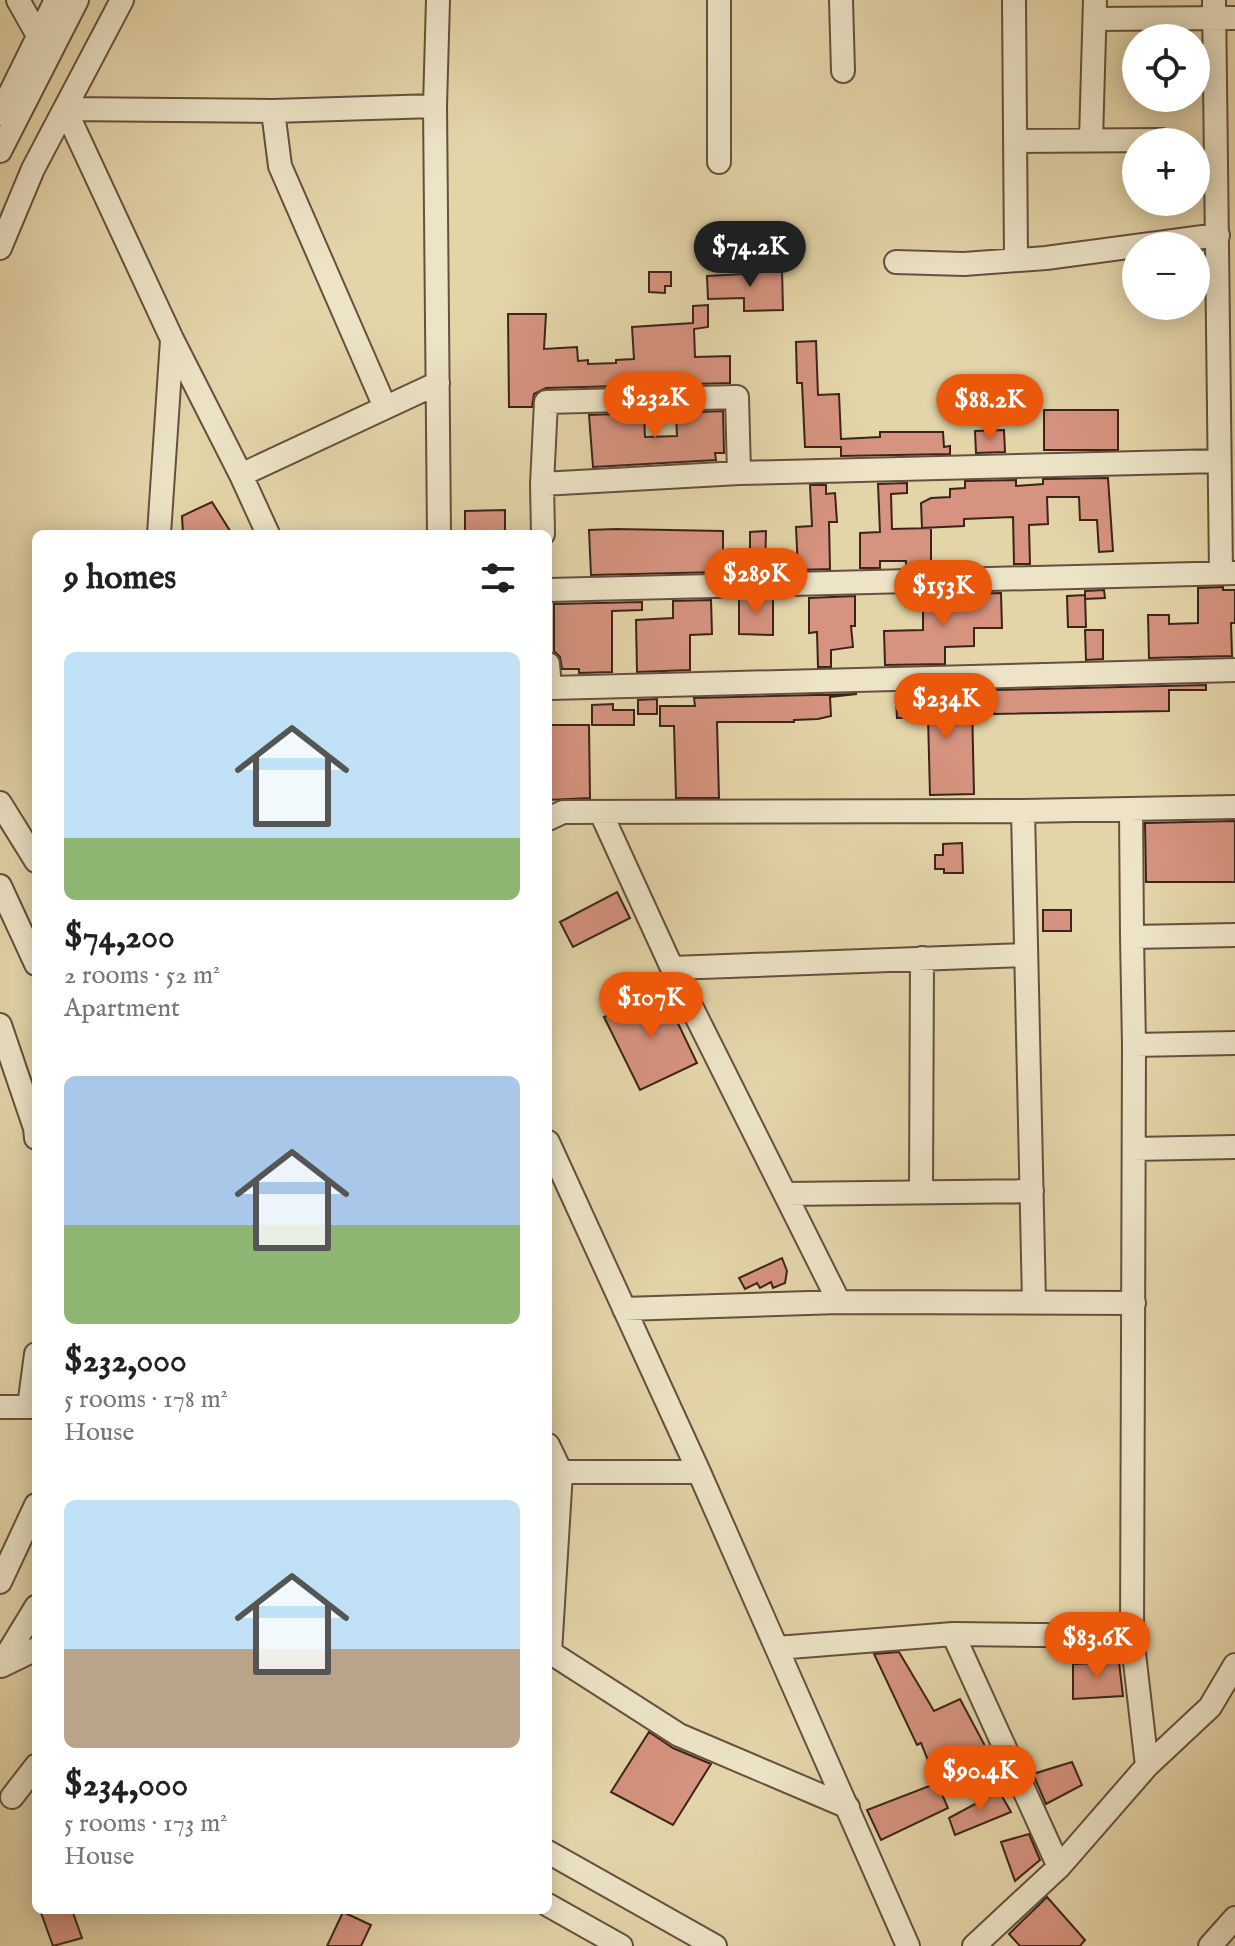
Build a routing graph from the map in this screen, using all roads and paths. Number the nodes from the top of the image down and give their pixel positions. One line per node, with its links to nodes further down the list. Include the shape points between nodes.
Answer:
1 (18, 0): 13 (street)
2 (56, 0): 13 (street)
3 (77, 0): 11 (street)
4 (122, 0): 12 (street)
5 (438, 0): 15 (street)
6 (719, 0): 23 (street)
7 (841, 0): 14 (street)
8 (1014, 0): 21 (street)
9 (1095, 10): 10 (street); 19 (street)
10 (1221, 12): 25 (street)
11 (67, 21): 12 (street); 13 (street)
12 (103, 36): 16 (street)
13 (45, 47): 18 (street); 22 (street)
14 (843, 71)
15 (435, 106): 17 (street); 30 (street)
16 (65, 109): 17 (street); 24 (street); 29 (street)
17 (273, 111): 31 (street, via 280,166)
18 (0, 114)
19 (1091, 140): 20 (street); 21 (street)
20 (1122, 140)
21 (1015, 141): 27 (street)
22 (0, 151): 24 (street)
23 (719, 162)
24 (33, 169): 26 (street)
25 (1218, 235): 27 (street); 32 (street)
26 (0, 248)
27 (1016, 260): 28 (street)
28 (896, 262)
29 (172, 339): 34 (street); 36 (street)
30 (438, 383): 31 (street); 38 (street)
31 (385, 407): 34 (street)
32 (1219, 461): 33 (street); 40 (street)
33 (739, 473): 35 (street); 35 (street, via 737,397 546,402)
34 (241, 475): 37 (street)
35 (542, 484): 39 (street)
36 (159, 530)
37 (266, 530)
38 (439, 530)
39 (543, 530)
40 (1228, 573): 41 (street)
41 (552, 590)
42 (1235, 670): 43 (street)
43 (552, 688)
44 (0, 791): 46 (street)
45 (1235, 807): 47 (street)
46 (4, 808): 51 (street)
47 (1131, 809): 48 (street); 54 (street)
48 (1023, 811): 49 (street); 56 (street)
49 (601, 813): 50 (street, via 563,812); 58 (street)
50 (552, 817)
51 (32, 854)
52 (0, 886): 55 (street)
53 (1235, 935): 54 (street)
54 (1132, 937): 61 (street)
55 (32, 955)
56 (1026, 955): 57 (street); 66 (street)
57 (922, 958): 58 (street); 67 (street)
58 (672, 968): 68 (street)
59 (0, 1025): 62 (street)
60 (1235, 1043): 61 (street)
61 (1134, 1045): 64 (street)
62 (32, 1118)
63 (1235, 1147): 64 (street)
64 (1134, 1149): 71 (street)
65 (552, 1158): 72 (street)
66 (1032, 1191): 67 (street); 70 (street)
67 (921, 1192): 68 (street)
68 (785, 1194): 69 (street)
69 (839, 1302): 70 (street); 72 (street)
70 (1034, 1302): 71 (street)
71 (1134, 1303): 83 (street)
72 (624, 1309): 77 (street)
73 (0, 1407): 74 (street)
74 (32, 1407)
75 (552, 1453): 76 (street)
76 (561, 1472): 77 (street); 80 (street)
77 (699, 1472): 84 (street)
78 (32, 1514): 79 (street)
79 (0, 1582)
80 (552, 1607)
81 (32, 1614): 88 (street)
82 (953, 1634): 83 (street); 84 (street); 95 (street)
83 (1132, 1636): 89 (street)
84 (777, 1648): 93 (street)
85 (32, 1651): 88 (street)
86 (552, 1654): 93 (street, via 679,1735)
87 (1235, 1665): 89 (street, via 1210,1707)
88 (0, 1666)
89 (1147, 1766): 95 (street)
90 (32, 1771): 92 (street)
91 (32, 1794): 92 (street)
92 (6, 1800)
93 (848, 1807): 100 (street)
94 (552, 1854): 99 (street)
95 (1059, 1867): 101 (street)
96 (552, 1907): 98 (street)
97 (1235, 1918): 102 (street)
98 (621, 1946)
99 (715, 1946)
100 (908, 1946)
101 (974, 1946)
102 (1210, 1946)

